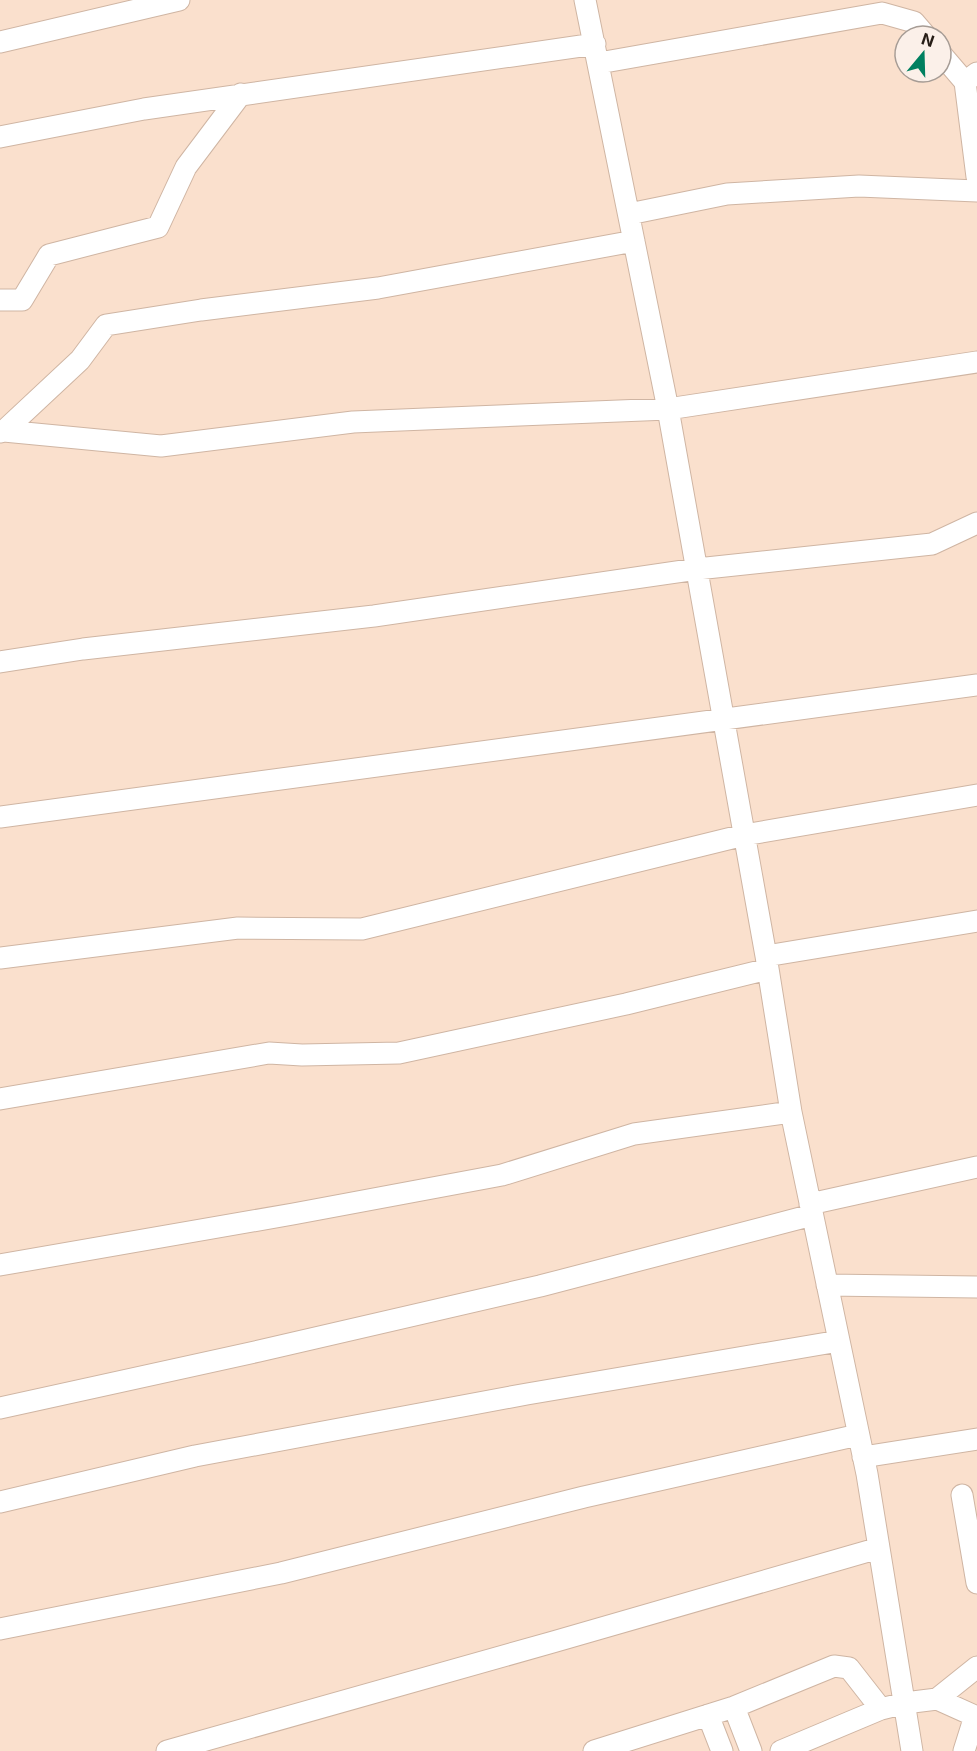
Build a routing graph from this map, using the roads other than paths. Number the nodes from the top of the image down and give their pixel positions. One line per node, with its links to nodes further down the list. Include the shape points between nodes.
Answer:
1 (179, 0): 4 (street)
2 (585, 0): 5 (street)
3 (916, 24): 5 (street, via 882,13)
4 (0, 42)
5 (597, 54): 8 (street); 12 (street)
6 (953, 64): 7 (street)
7 (971, 78): 10 (street)
8 (241, 94): 9 (street); 14 (street, via 186,168 158,227 49,255 22,300)
9 (0, 137)
10 (977, 177)
11 (977, 191): 12 (street, via 859,186 727,194)
12 (629, 214): 13 (street)
13 (634, 241): 16 (street); 17 (street, via 378,288 106,325 80,360)
14 (0, 300)
15 (977, 362): 16 (street)
16 (668, 409): 17 (street, via 353,422 161,446); 19 (street)
17 (2, 432)
18 (977, 523): 19 (street, via 932,544)
19 (697, 569): 20 (street, via 374,616 83,649); 22 (street)
20 (0, 663)
21 (977, 685): 22 (street)
22 (723, 718): 24 (street); 25 (street)
23 (977, 795): 25 (street)
24 (0, 817)
25 (744, 835): 27 (street, via 362,929 238,928); 28 (street)
26 (977, 921): 28 (street)
27 (0, 958)
28 (767, 962): 29 (street, via 626,1004 399,1053 269,1053); 30 (street)
29 (0, 1099)
30 (791, 1112): 32 (street); 33 (street, via 634,1134 502,1175)
31 (977, 1167): 32 (street)
32 (811, 1210): 34 (street); 37 (street, via 540,1286)
33 (0, 1265)
34 (827, 1285): 35 (street); 36 (street)
35 (977, 1287)
36 (838, 1341): 38 (street); 42 (street, via 206,1454)
37 (0, 1408)
38 (858, 1435): 40 (street); 45 (street, via 584,1497 281,1573)
39 (977, 1439): 40 (street)
40 (863, 1456): 43 (street)
41 (962, 1495): 44 (street)
42 (0, 1502)
43 (879, 1548): 48 (street); 53 (street)
44 (977, 1583)
45 (0, 1629)
46 (977, 1667): 47 (street)
47 (937, 1700): 48 (street); 52 (street)
48 (905, 1703): 50 (street); 58 (street)
49 (735, 1707): 50 (street, via 834,1666 849,1668); 51 (street); 56 (street)
50 (880, 1709): 57 (street)
51 (708, 1715): 54 (street); 55 (street)
52 (976, 1717): 59 (street)
53 (167, 1751)
54 (594, 1751)
55 (722, 1751)
56 (751, 1751)
57 (781, 1751)
58 (912, 1751)
59 (964, 1751)

